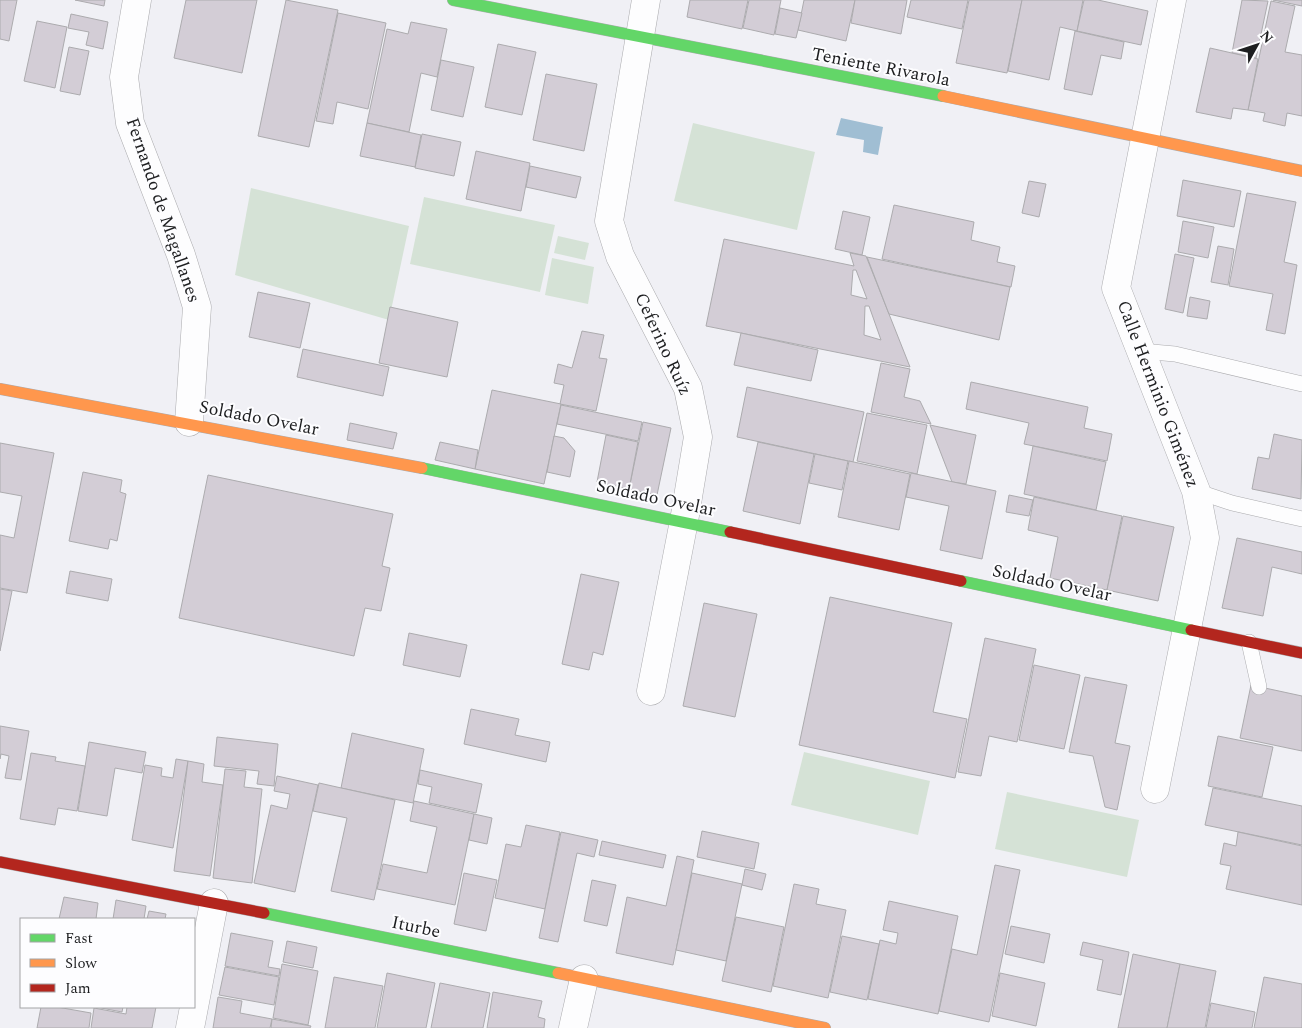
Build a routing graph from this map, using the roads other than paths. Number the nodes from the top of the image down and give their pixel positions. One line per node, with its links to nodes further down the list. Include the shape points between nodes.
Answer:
1 (137, 0): 11 (street, Fernando de Magallanes, via 124,77 130,124 181,255 197,307)
2 (452, 0): 5 (street, Teniente Rivarola)
3 (646, 0): 5 (street, Ceferino Ruíz)
4 (1172, 0): 6 (street, Calle Herminio Giménez)
5 (638, 38): 6 (street, Teniente Rivarola); 14 (street, Ceferino Ruíz, via 609,221 620,256 688,388 698,437)
6 (1145, 135): 7 (street, Teniente Rivarola); 8 (street, Calle Herminio Giménez, via 1116,288)
7 (1302, 171)
8 (1141, 351): 9 (lane, via 1175,354); 12 (street, Calle Herminio Giménez)
9 (1302, 384)
10 (0, 389): 11 (street, Soldado Ovelar)
11 (190, 422): 14 (street, Soldado Ovelar)
12 (1196, 491): 13 (lane, via 1232,504); 15 (street, Calle Herminio Giménez, via 1206,538)
13 (1302, 519)
14 (684, 521): 15 (street, Soldado Ovelar); 19 (street, Ceferino Ruíz)
15 (1188, 630): 16 (street, Soldado Ovelar); 20 (street, Calle Herminio Giménez)
16 (1249, 642): 17 (street, Soldado Ovelar); 18 (lane)
17 (1302, 653)
18 (1259, 687)
19 (650, 691)
20 (1155, 789)
21 (0, 862): 22 (street, Iturbe)
22 (214, 903): 23 (street, Iturbe); 24 (street)
23 (584, 979): 27 (street); 28 (street, Iturbe)
24 (195, 1002)
25 (194, 1008): 26 (street)
26 (190, 1028)
27 (573, 1028)
28 (825, 1028)

